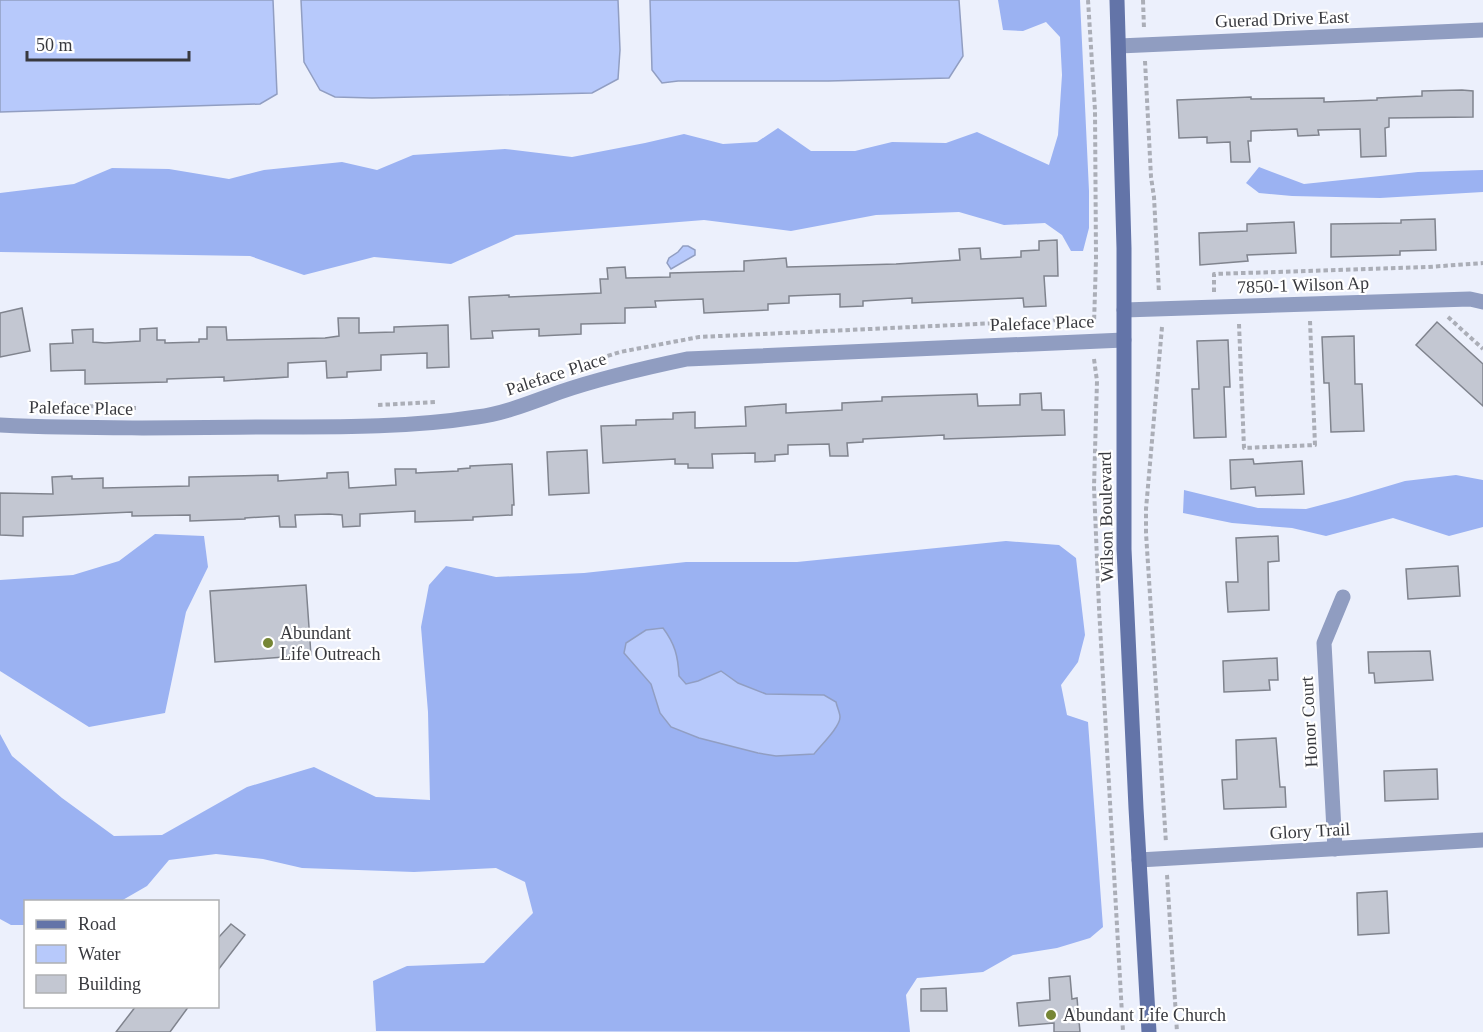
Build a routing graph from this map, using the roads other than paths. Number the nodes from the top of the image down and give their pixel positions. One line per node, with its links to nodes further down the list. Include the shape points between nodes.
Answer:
1 (1117, 0): 3 (main road, Wilson Boulevard)
2 (1483, 30): 3 (street, Guerad Drive East)
3 (1119, 46): 5 (main road, Wilson Boulevard)
4 (1483, 302): 5 (street, 7850-1 Wilson Ap, via 1470,299)
5 (1124, 310): 6 (main road, Wilson Boulevard)
6 (1124, 340): 7 (street, Paleface Place, via 687,358 629,371 508,411 426,423 332,427); 11 (main road, Wilson Boulevard, via 1124,549)
7 (0, 425)
8 (1343, 597): 10 (street, Honor Court, via 1324,643)
9 (1483, 840): 10 (street, Glory Trail)
10 (1335, 849): 11 (street, Glory Trail)
11 (1139, 860): 12 (main road, Wilson Boulevard)
12 (1149, 1032)

